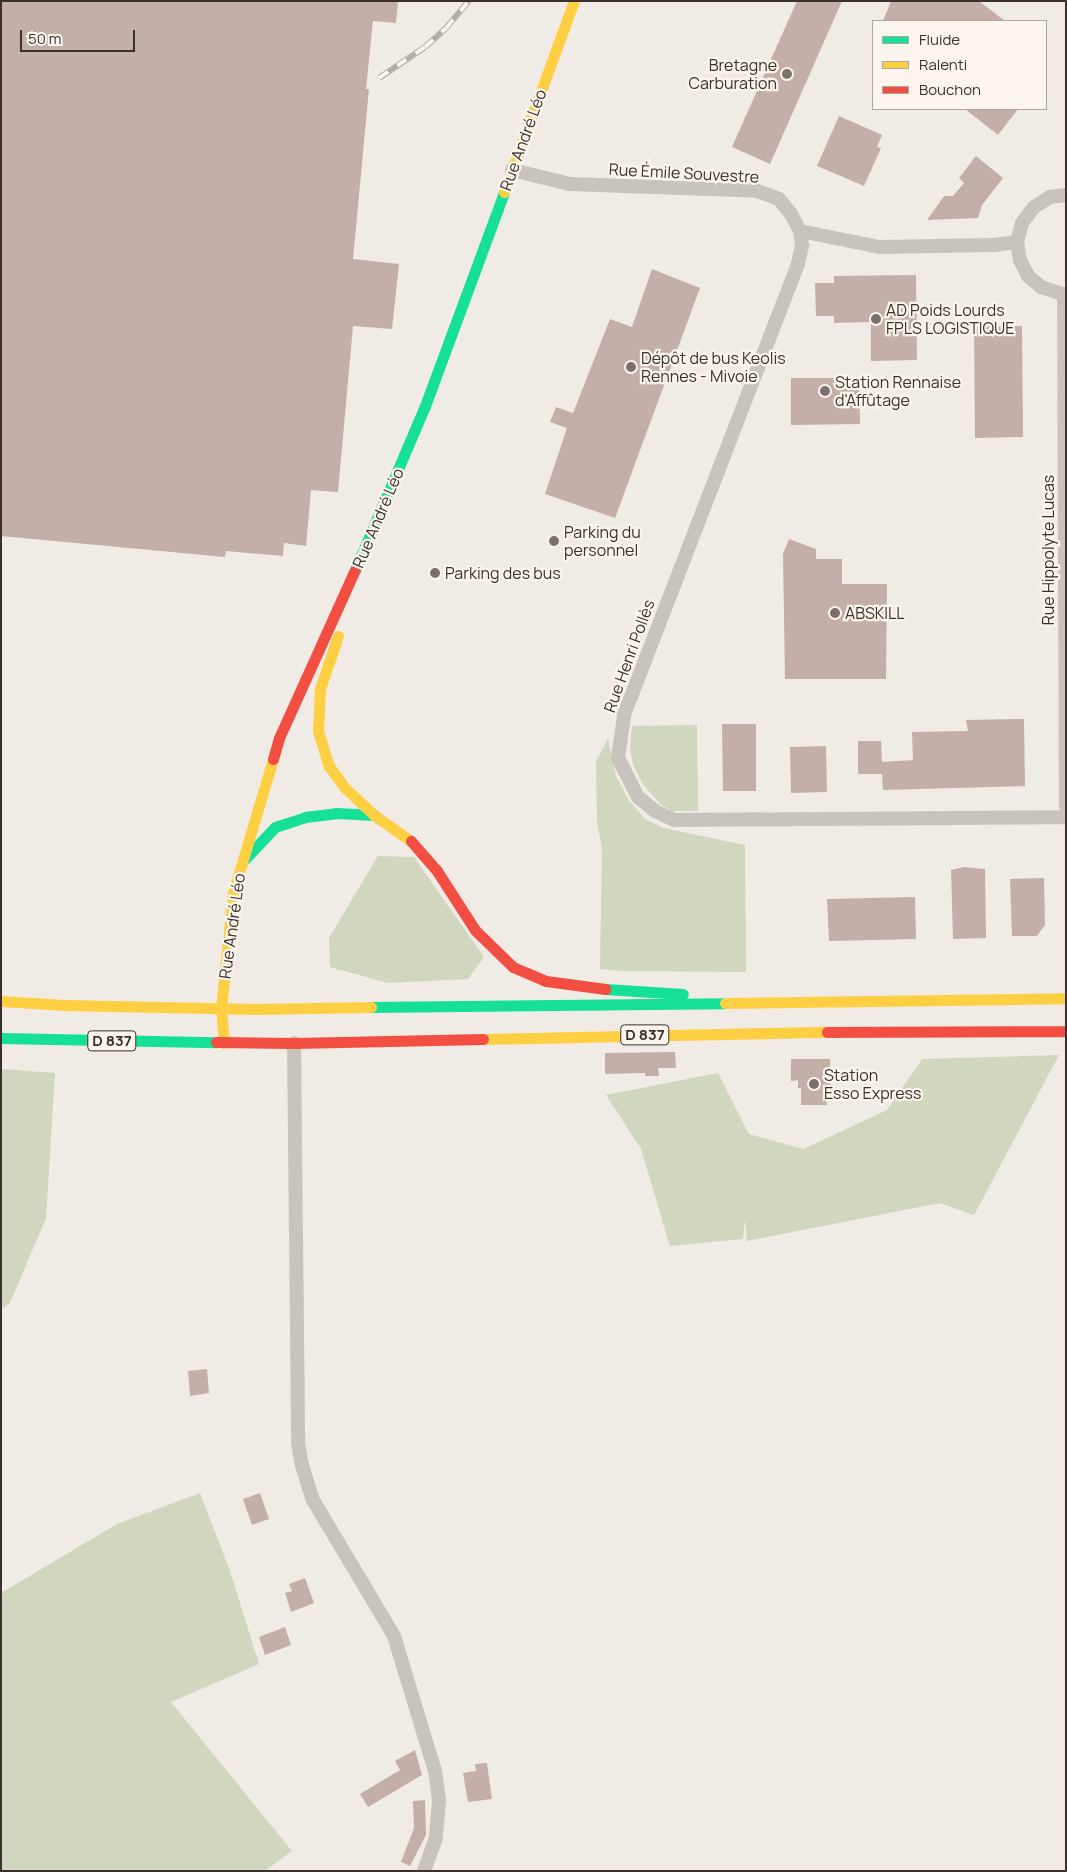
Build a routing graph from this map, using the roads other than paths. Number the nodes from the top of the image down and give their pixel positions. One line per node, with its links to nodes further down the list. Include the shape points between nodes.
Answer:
1 (574, 1): 2 (main road, Rue André Léo)
2 (512, 170): 4 (street, Rue Émile Souvestre, via 570,184 757,191 780,200); 7 (main road, Rue André Léo, via 425,406)
3 (1066, 195): 5 (street, via 1050,197 1034,207 1022,223)
4 (800, 231): 5 (street, via 879,246); 10 (street, Rue Henri Pollès, via 802,246 798,264 624,716 618,758 638,797 655,811 674,820)
5 (1017, 242): 6 (street, via 1020,260 1028,276 1041,288)
6 (1065, 295): 8 (street, Rue Hippolyte Lucas)
7 (342, 602): 9 (main road, via 338,637 320,689 318,731 329,766 344,788); 11 (main road, Rue André Léo, via 279,738)
8 (1066, 806)
9 (374, 815): 11 (main road, via 328,814 305,817 275,827); 14 (main road, via 409,838 437,871 475,930 513,967 546,981 583,988 693,994)
10 (1066, 817)
11 (241, 864): 15 (main road, Rue André Léo, via 233,893)
12 (1066, 998): 14 (main road, D 837)
13 (1, 1001): 15 (main road, D 837)
14 (712, 1004): 15 (main road, D 837)
15 (221, 1009): 18 (main road, Rue André Léo)
16 (1066, 1031): 19 (main road, D 837, via 725,1033)
17 (1, 1038): 18 (main road, D 837)
18 (224, 1043): 19 (main road, D 837)
19 (294, 1043): 20 (street, via 298,1444 313,1500 394,1636 435,1771 440,1801 436,1838)
20 (424, 1871)

